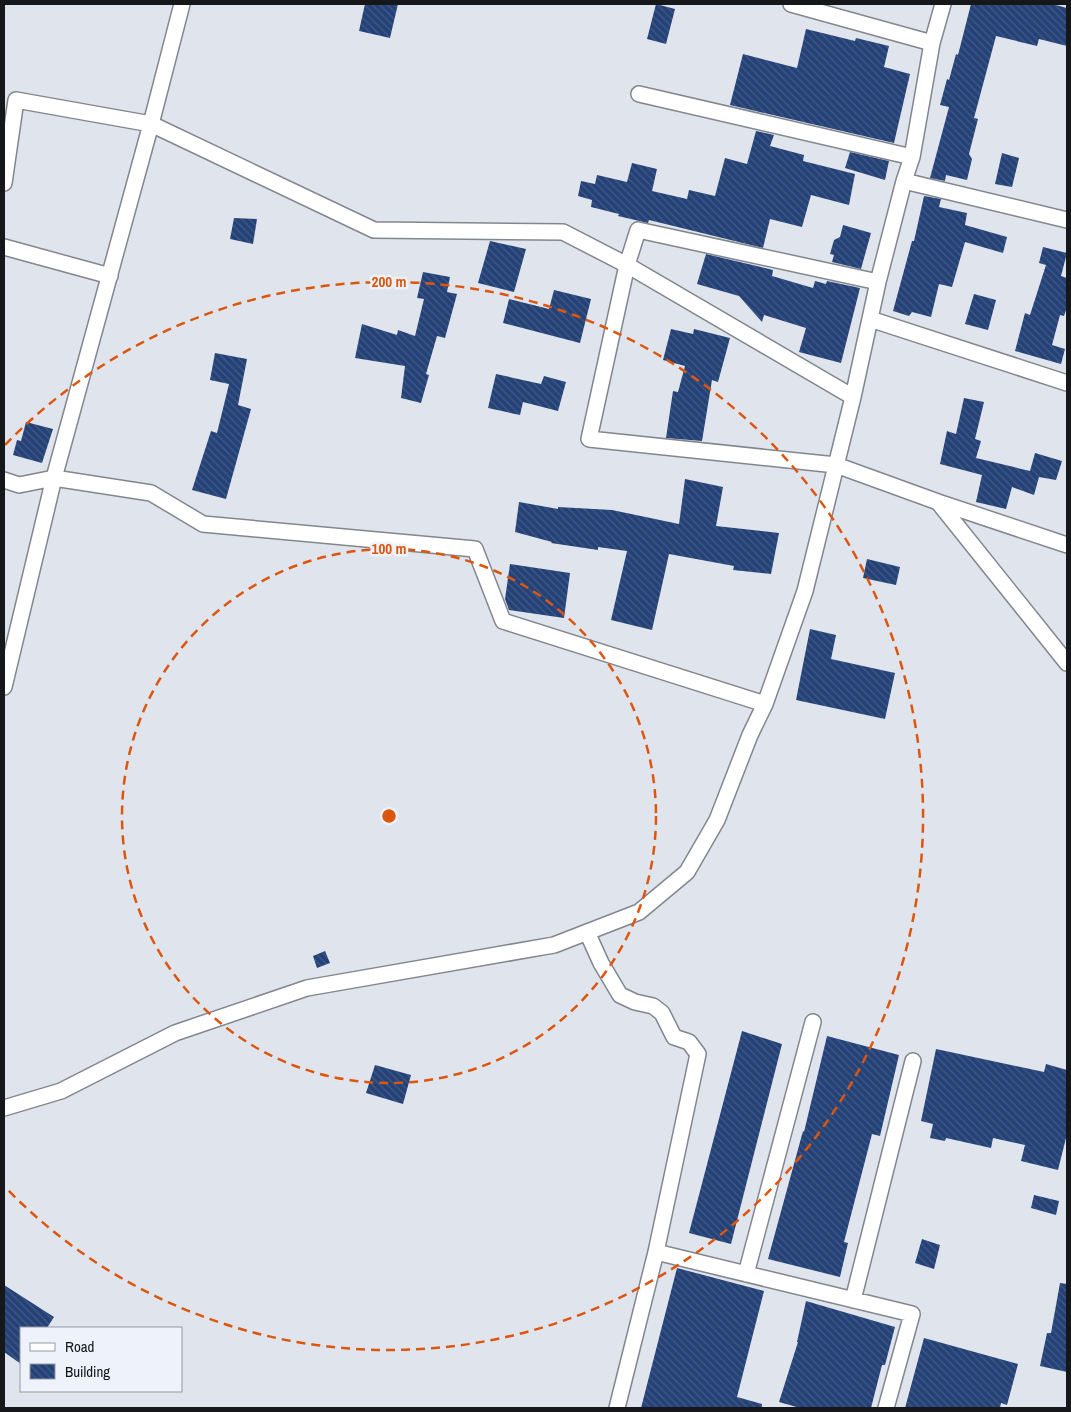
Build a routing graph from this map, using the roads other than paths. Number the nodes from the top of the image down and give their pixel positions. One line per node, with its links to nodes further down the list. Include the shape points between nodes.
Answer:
1 (182, 4): 6 (street)
2 (791, 4): 4 (street)
3 (943, 4): 4 (street)
4 (932, 43): 7 (street)
5 (639, 94): 7 (street)
6 (152, 124): 9 (street, via 16,100); 12 (street, via 374,230 563,232); 13 (street)
7 (912, 157): 8 (street)
8 (904, 180): 10 (street); 14 (street)
9 (4, 183)
10 (1067, 220)
11 (4, 247): 13 (street)
12 (627, 265): 14 (street, via 638,230); 17 (street); 18 (street, via 589,439)
13 (110, 276): 19 (street)
14 (878, 282): 15 (street)
15 (870, 319): 16 (street); 17 (street)
16 (1067, 383)
17 (853, 397): 18 (street)
18 (836, 465): 21 (street); 25 (street, via 805,591)
19 (54, 478): 20 (street, via 19,485); 24 (street); 25 (street, via 151,493 203,524 475,549 503,621)
20 (4, 480)
21 (938, 502): 22 (street); 23 (street)
22 (1067, 545)
23 (1067, 663)
24 (4, 687)
25 (765, 704): 26 (street, via 717,820 688,872 639,912)
26 (587, 932): 29 (street, via 554,945 308,988 175,1033 60,1091); 30 (street, via 620,995 662,1013 674,1037 689,1042 698,1054)
27 (813, 1022): 31 (street)
28 (913, 1061): 32 (street)
29 (4, 1108)
30 (656, 1252): 31 (street); 33 (street)
31 (746, 1274): 32 (street)
32 (854, 1300): 34 (street, via 912,1314)
33 (616, 1408)
34 (886, 1408)

